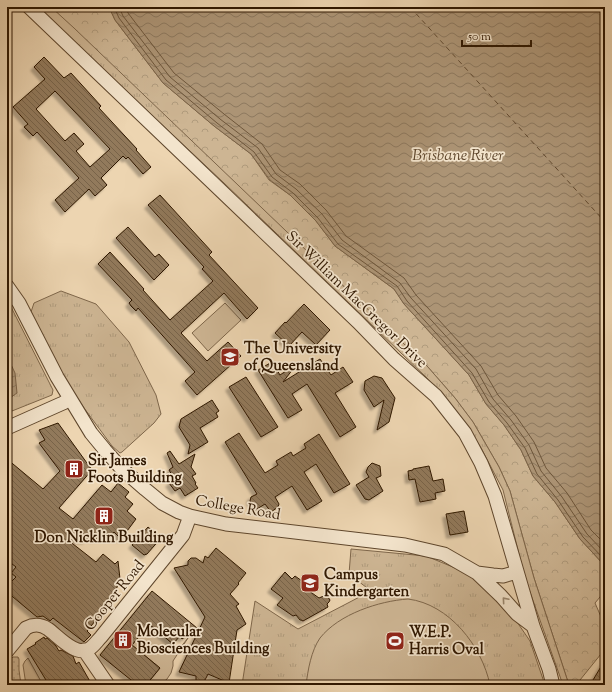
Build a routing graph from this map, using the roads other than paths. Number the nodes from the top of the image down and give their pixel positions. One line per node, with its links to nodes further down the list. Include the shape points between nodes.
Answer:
1 (29, 7): 6 (street, Sir William MacGregor Drive, via 394,359 436,396 465,433 481,463 495,496)
2 (7, 286): 3 (street, College Road, via 19,303)
3 (70, 399): 4 (street); 5 (street, College Road, via 91,433 121,468 162,503)
4 (7, 428)
5 (190, 516): 7 (street, College Road, via 239,526 405,545 444,554); 10 (street, Cooper Road, via 183,536 101,637 90,649)
6 (517, 572): 7 (street, College Road, via 503,576); 8 (street, Sir William MacGregor Drive)
7 (478, 573): 8 (street, College Road, one-way to 7, via 517,614)
8 (533, 626): 12 (street, Sir William MacGregor Drive)
9 (7, 650): 10 (street, Cooper Road, via 26,628 36,625 48,629 75,650)
10 (84, 650): 11 (street)
11 (108, 685)
12 (553, 685)

